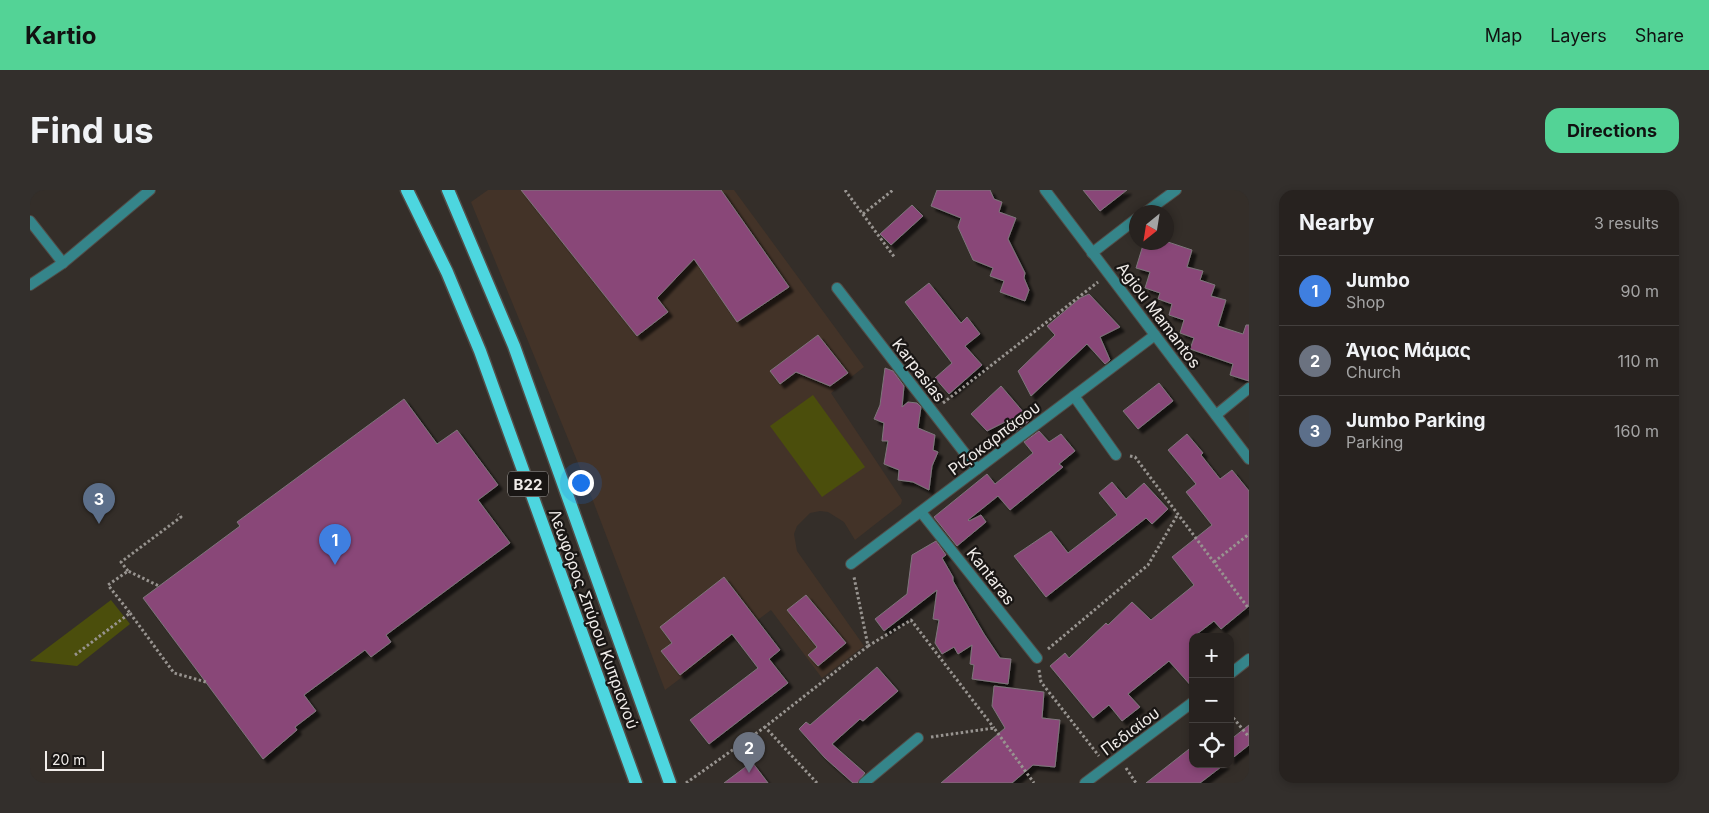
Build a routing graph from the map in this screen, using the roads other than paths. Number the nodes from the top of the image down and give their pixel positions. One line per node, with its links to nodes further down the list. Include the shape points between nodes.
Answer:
1 (150, 190): 10 (street)
2 (407, 190): 27 (main road, Λεωφόρος Σπύρου Κυπριανού / B22, via 447,272 480,351)
3 (448, 190): 28 (main road, Λεωφόρος Σπύρου Κυπριανού / B22, via 514,346)
4 (1045, 190): 9 (street, Agiou Mamantos)
5 (1176, 190): 6 (street)
6 (1156, 205)
7 (30, 221): 10 (street)
8 (1129, 224): 9 (street)
9 (1092, 253): 13 (street, Agiou Mamantos)
10 (63, 263): 11 (street)
11 (30, 284)
12 (837, 288): 19 (street, Karpasias)
13 (1155, 335): 15 (street, Ριζοκαρπάσου); 16 (street, Agiou Mamantos)
14 (1249, 388): 16 (street)
15 (1074, 396): 17 (street); 19 (street, Ριζοκαρπάσου)
16 (1216, 415): 18 (street, Agiou Mamantos)
17 (1116, 455)
18 (1249, 459)
19 (977, 470): 20 (street, Ριζοκαρπάσου)
20 (922, 512): 21 (street, Ριζοκαρπάσου); 22 (street, Kantaras)
21 (851, 564)
22 (1037, 658)
23 (1249, 659): 24 (street)
24 (1234, 671)
25 (1189, 705): 30 (street, Πεδιαίου)
26 (918, 738): 29 (street)
27 (636, 783)
28 (670, 783)
29 (864, 783)
30 (1085, 783)

